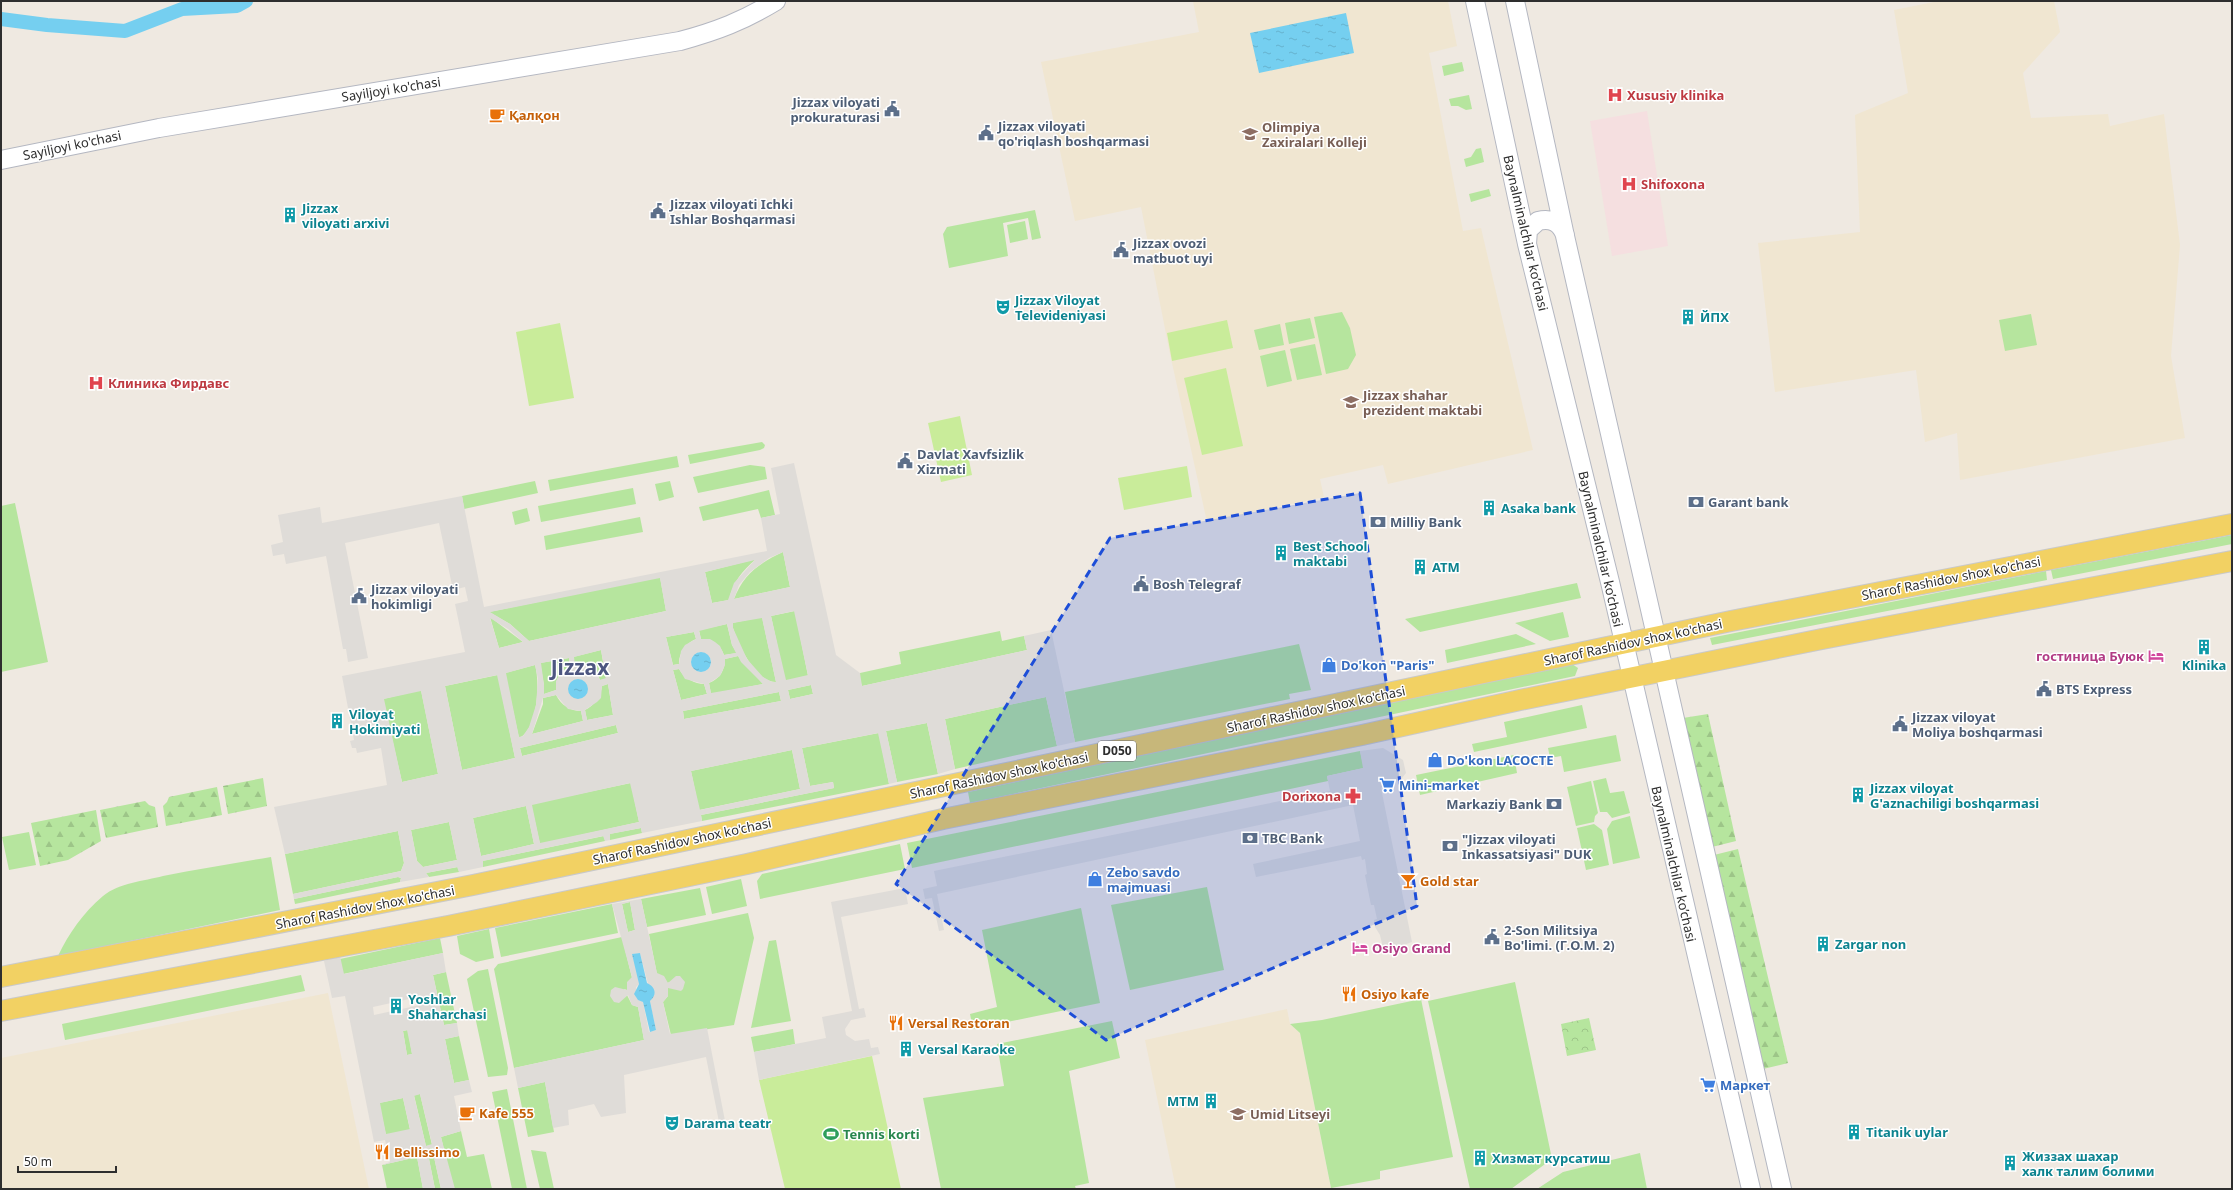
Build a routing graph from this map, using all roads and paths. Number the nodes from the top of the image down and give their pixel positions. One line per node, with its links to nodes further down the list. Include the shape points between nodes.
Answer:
1 (776, 1): 4 (main road, Sayiljoyi ko'chasi, via 746,19 680,41 159,128)
2 (1475, 1): 6 (main road, Baynalminalchilar ko’chasi)
3 (1515, 1): 5 (main road)
4 (1, 160)
5 (1565, 236): 6 (main road, via 1558,224 1545,220 1532,225 1526,237); 9 (main road)
6 (1527, 244): 10 (main road, Baynalminalchilar ko’chasi)
7 (2232, 524): 9 (main road, Sharof Rashidov shox ko'chasi / D050)
8 (2232, 561): 11 (main road, D050, via 1822,638)
9 (1656, 637): 10 (main road, Sharof Rashidov shox ko'chasi / D050); 11 (main road)
10 (1624, 645): 12 (main road, Baynalminalchilar ko’chasi); 13 (main road, Sharof Rashidov shox ko'chasi / D050)
11 (1664, 671): 12 (main road, D050); 18 (main road)
12 (1632, 678): 14 (main road, D050); 17 (main road, Baynalminalchilar ko’chasi)
13 (936, 788): 14 (main road, via 950,791 956,803 954,812); 15 (main road, Sharof Rashidov shox ko'chasi / D050, via 473,885)
14 (943, 819): 16 (main road, D050, via 747,864 464,923)
15 (1, 977)
16 (1, 1011)
17 (1751, 1189)
18 (1782, 1189)

